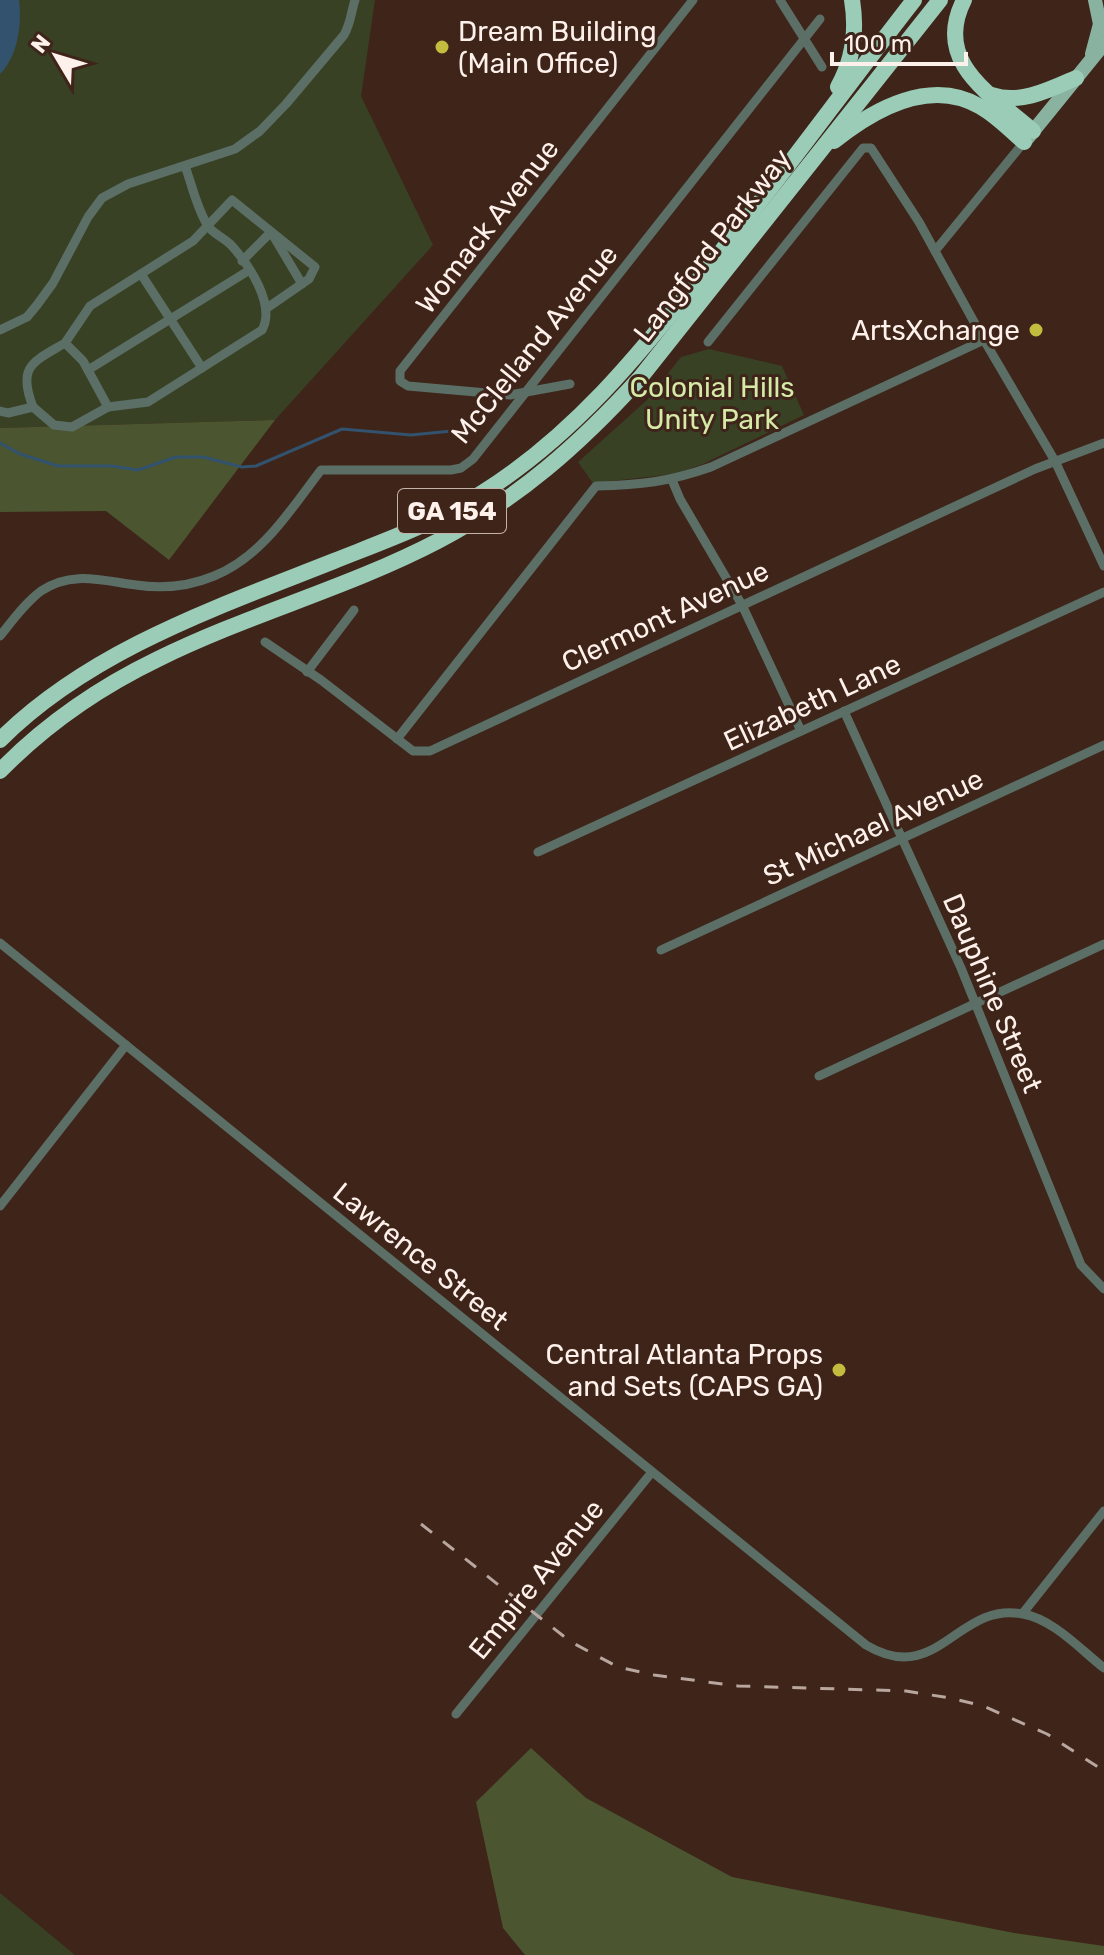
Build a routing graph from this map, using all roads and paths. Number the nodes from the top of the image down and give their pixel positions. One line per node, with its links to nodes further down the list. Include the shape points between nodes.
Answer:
1 (355, 0): 18 (street, via 344,35 260,131 235,149)
2 (693, 0): 35 (street, Womack Avenue, via 399,376 408,386)
3 (780, 0): 10 (street)
4 (852, 0): 17 (highway, via 854,40 847,68)
5 (914, 0): 17 (highway, Langford Parkway)
6 (940, 0): 17 (highway, Langford Parkway)
7 (964, 0): 15 (highway, via 956,23 958,57 969,76)
8 (1095, 0): 14 (main road, via 1100,24)
9 (820, 19): 10 (street, McClelland Avenue)
10 (805, 39): 13 (street); 35 (street, McClelland Avenue)
11 (1104, 44): 14 (main road)
12 (1104, 56): 14 (main road)
13 (822, 67)
14 (1082, 70): 15 (highway, via 1017,98); 16 (main road)
15 (990, 94): 16 (highway)
16 (1029, 136): 17 (highway, GA 154, via 978,105 937,95 914,97 875,113); 21 (street)
17 (806, 153): 52 (highway, Langford Parkway / GA 154, via 621,375 532,459 479,495 403,534 190,619 98,665); 54 (highway, Langford Parkway / GA 154, via 640,378 583,439 526,487 435,542 157,659 99,691)
18 (185, 166): 19 (street); 28 (street, via 102,198 37,305 27,317)
19 (208, 227): 20 (street, via 232,200); 22 (street); 24 (street)
20 (271, 232): 22 (street); 25 (street); 25 (street, via 315,267)
21 (935, 251): 29 (street); 30 (street, via 874,150 863,148)
22 (242, 261): 23 (street)
23 (248, 271): 26 (street); 27 (street)
24 (141, 274): 27 (street); 31 (street, via 90,306)
25 (302, 284): 26 (street)
26 (267, 308): 32 (street, via 262,330)
27 (171, 321): 32 (street); 33 (street)
28 (0, 330)
29 (984, 340): 40 (street); 41 (street, via 711,467)
30 (708, 342)
31 (65, 343): 33 (street); 36 (street, via 27,370)
32 (202, 368): 37 (street, via 148,402)
33 (88, 370): 37 (street)
34 (570, 384): 35 (street)
35 (526, 393): 46 (street, McClelland Avenue, via 461,468 321,470 261,545 214,576 159,587 99,578 61,581 23,607)
36 (33, 407): 37 (street, via 63,427 80,424); 38 (street)
37 (108, 407)
38 (0, 411)
39 (1104, 443): 40 (street, Clermont Avenue)
40 (1055, 461): 42 (street); 44 (street, Clermont Avenue)
41 (672, 480): 44 (street); 51 (street, via 596,486)
42 (1104, 566)
43 (1104, 592): 49 (street, Elizabeth Lane)
44 (742, 605): 50 (street); 51 (street, Clermont Avenue, via 430,751 413,751)
45 (354, 610): 48 (street)
46 (0, 636)
47 (265, 642): 48 (street, Clermont Avenue)
48 (307, 672): 51 (street, Clermont Avenue)
49 (844, 711): 50 (street, Elizabeth Lane); 55 (street, Dauphine Street)
50 (801, 731): 56 (street, Elizabeth Lane)
51 (397, 739)
52 (0, 740)
53 (1104, 745): 55 (street, St Michael Avenue)
54 (0, 771)
55 (902, 838): 59 (street, St Michael Avenue); 60 (street, Dauphine Street)
56 (538, 852)
57 (0, 943): 61 (street, Lawrence Street)
58 (1104, 944): 60 (street)
59 (661, 950)
60 (975, 1002): 62 (street); 64 (street, Dauphine Street, via 1081,1265)
61 (126, 1045): 63 (street); 65 (street, Lawrence Street)
62 (819, 1076)
63 (0, 1206)
64 (1104, 1289)
65 (652, 1472): 67 (street, Lawrence Street, via 880,1654 920,1656 985,1617); 69 (street, Empire Avenue)
66 (1104, 1511): 67 (street)
67 (1023, 1613): 68 (street, via 1048,1624)
68 (1104, 1668)
69 (456, 1714)

